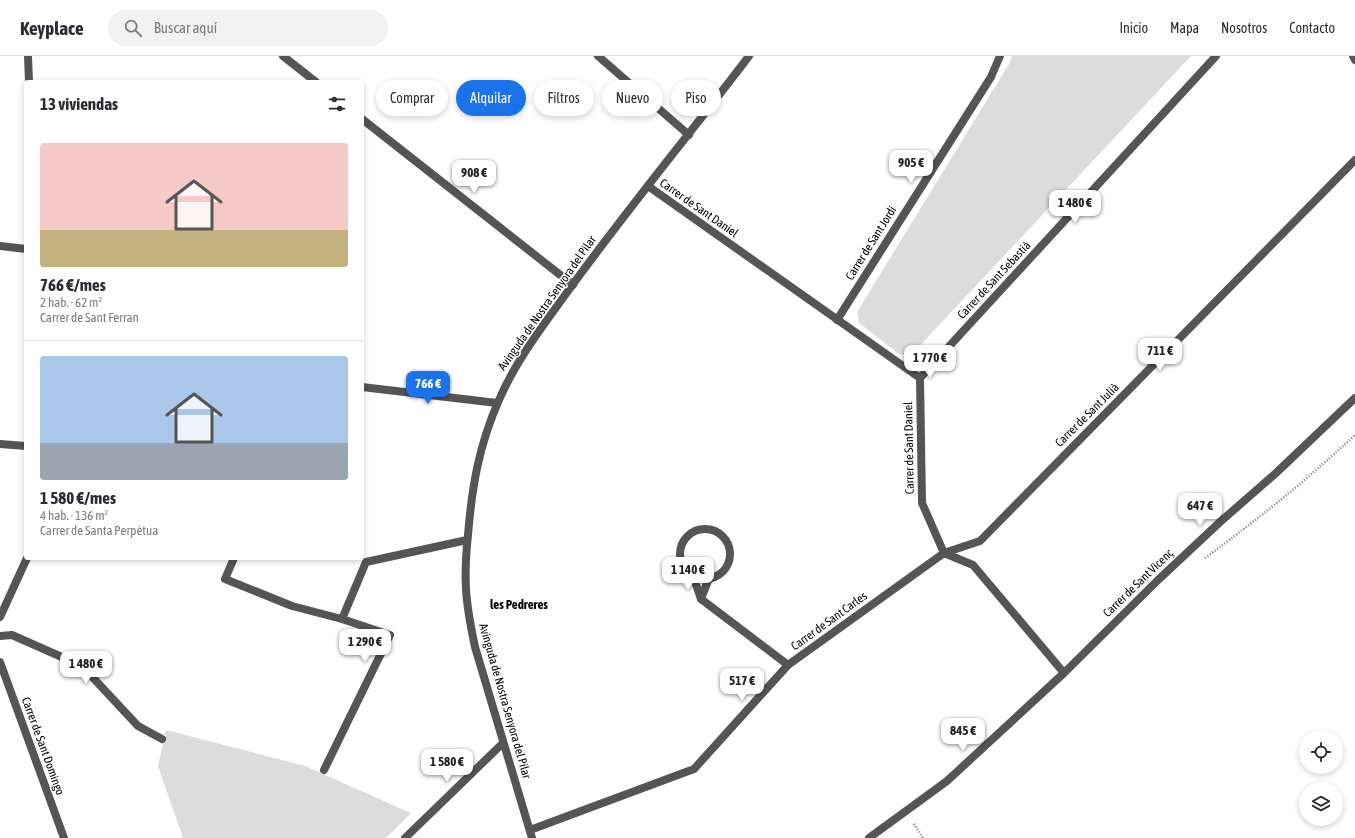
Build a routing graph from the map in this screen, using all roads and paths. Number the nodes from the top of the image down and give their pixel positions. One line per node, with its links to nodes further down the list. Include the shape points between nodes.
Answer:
1 (28, 56): 9 (street)
2 (283, 56): 10 (street)
3 (598, 56): 12 (street)
4 (749, 56): 12 (street, Avinguda de Nostra Senyora del Pilar)
5 (1000, 56): 18 (street, Carrer de Sant Jordi, via 991,77)
6 (1216, 56): 19 (street, Carrer de Sant Sebastià)
7 (1353, 56): 8 (street)
8 (1355, 60)
9 (29, 80)
10 (313, 80)
11 (364, 120): 17 (street)
12 (689, 134): 14 (street, Avinguda de Nostra Senyora del Pilar)
13 (1355, 160): 27 (street, Carrer de Sant Julià, via 980,541)
14 (648, 186): 17 (street, Avinguda de Nostra Senyora del Pilar); 18 (street, Carrer de Sant Daniel)
15 (0, 246): 16 (street)
16 (24, 249)
17 (573, 285): 22 (street, Avinguda de Nostra Senyora del Pilar, via 514,367)
18 (837, 320): 19 (street, Carrer de Sant Daniel)
19 (920, 378): 27 (street, Carrer de Sant Daniel, via 922,502)
20 (364, 387): 22 (street)
21 (1355, 398): 39 (street, Carrer de Sant Vicenç, via 1158,580)
22 (497, 403): 26 (street, Avinguda de Nostra Senyora del Pilar, via 474,477)
23 (1355, 435): 28 (path, via 1279,501)
24 (0, 444): 25 (street)
25 (24, 446)
26 (467, 540): 35 (street, via 366,562); 41 (street, Avinguda de Nostra Senyora del Pilar, via 466,590 470,624)
27 (944, 553): 38 (street, Carrer de Sant Carles); 39 (street, via 973,565)
28 (1204, 559)
29 (26, 560): 34 (street)
30 (233, 560): 35 (street, via 225,579 292,606)
31 (693, 576): 32 (street); 32 (street, via 682,564 680,547 691,533 699,529 708,529 717,531 724,537 730,553 729,562 724,570); 33 (street)
32 (710, 578): 33 (street)
33 (701, 599): 38 (street)
34 (0, 617)
35 (342, 619): 42 (street, via 390,635)
36 (0, 636): 40 (street, via 12,635 82,666 138,726)
37 (0, 662): 44 (street, Carrer de Sant Domingo)
38 (788, 665): 43 (street, Carrer de Sant Carles, via 694,769)
39 (1064, 673): 46 (street, Carrer de Sant Vicenç, via 947,781)
40 (162, 739)
41 (503, 743): 43 (street, Avinguda de Nostra Senyora del Pilar); 45 (street)
42 (324, 770)
43 (531, 834)
44 (64, 838)
45 (405, 838)
46 (869, 838)

